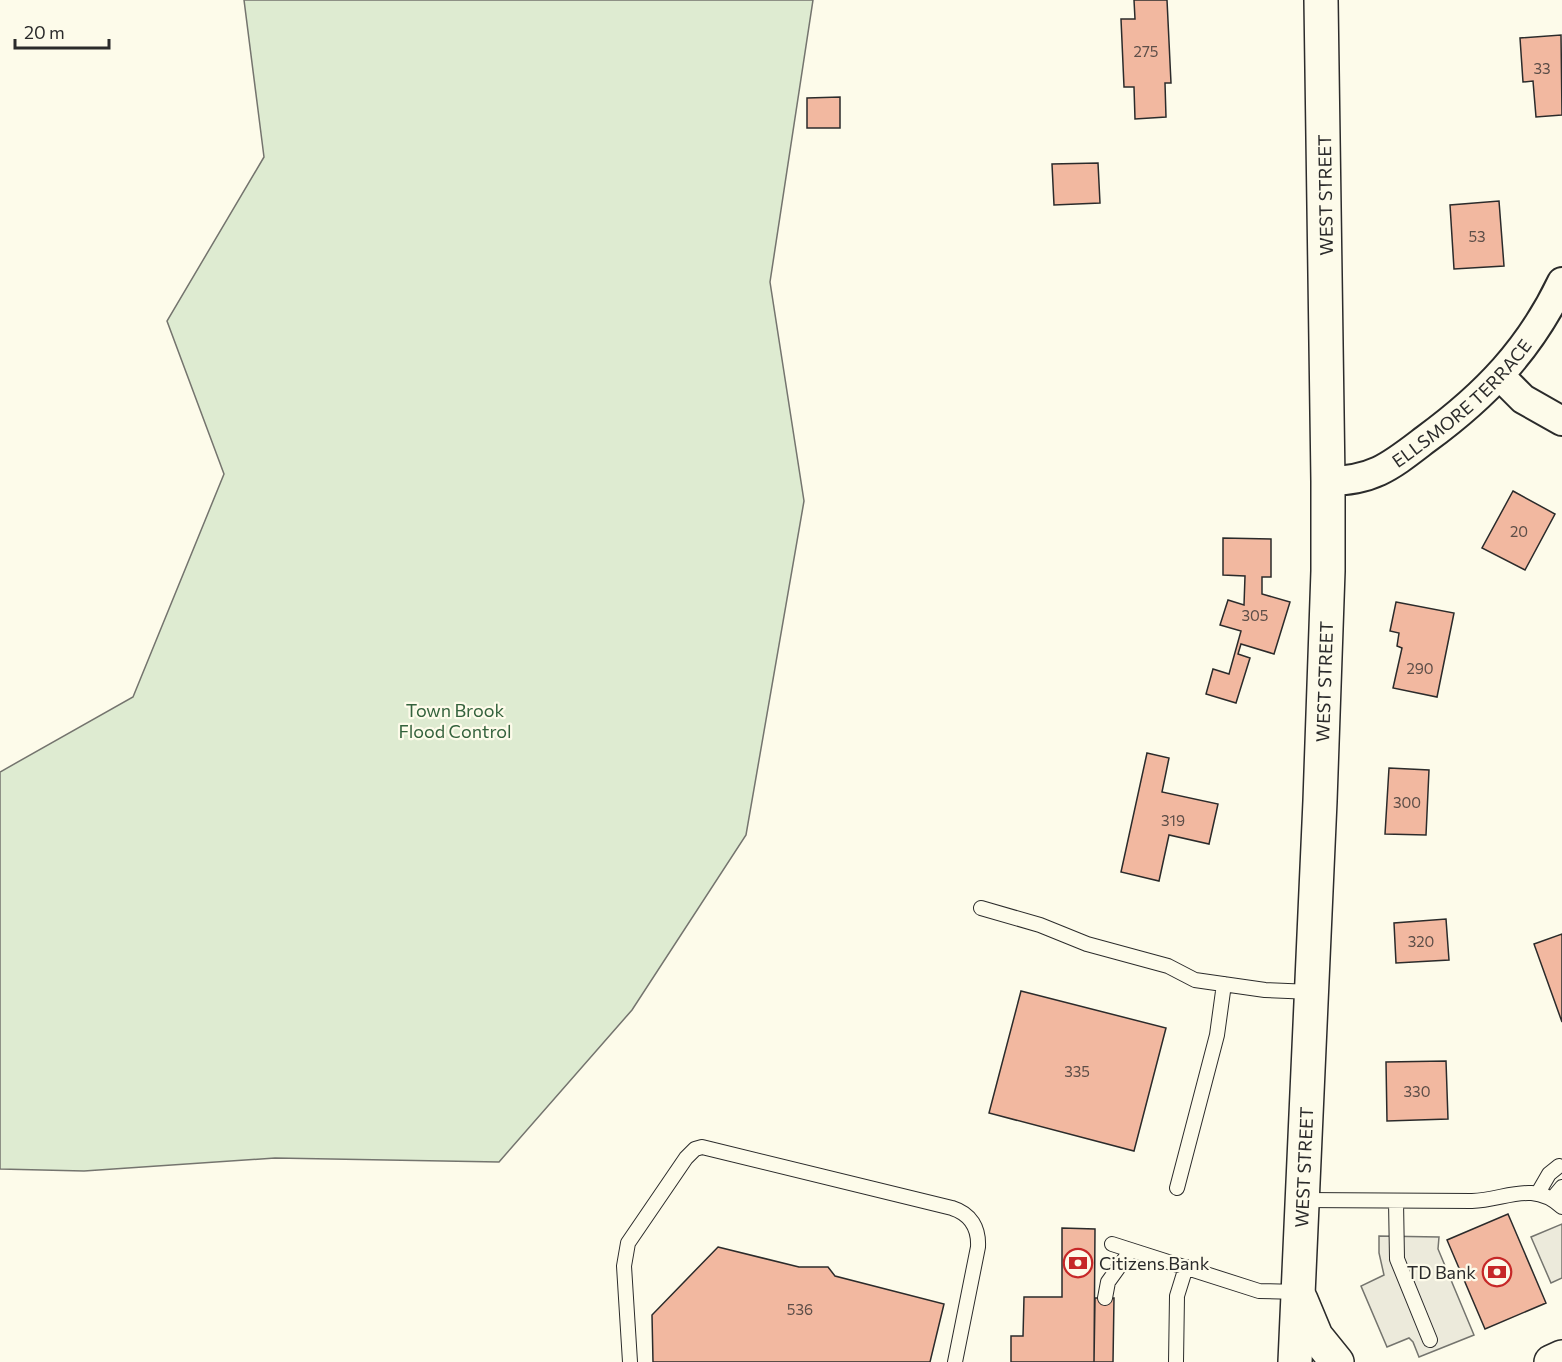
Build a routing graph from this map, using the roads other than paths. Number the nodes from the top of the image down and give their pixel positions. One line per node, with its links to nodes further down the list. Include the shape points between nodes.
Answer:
1 (1321, 0): 5 (street, WEST STREET)
2 (1562, 282): 3 (street, ELLSMORE TERRACE, via 1535,330)
3 (1500, 376): 4 (street, via 1523,399); 5 (street, ELLSMORE TERRACE, via 1459,415 1393,464 1362,478)
4 (1562, 422)
5 (1328, 481): 8 (street, WEST STREET)
6 (981, 908): 7 (lane, via 1168,966 1195,980)
7 (1224, 984): 8 (lane); 11 (lane, via 1217,1035)
8 (1312, 992): 13 (street, WEST STREET)
9 (1559, 1166): 12 (lane)
10 (1562, 1186): 15 (lane)
11 (1178, 1188)
12 (1538, 1193): 14 (lane, via 1525,1191 1478,1201); 15 (lane)
13 (1302, 1200): 14 (lane); 19 (street, WEST STREET)
14 (1396, 1201): 21 (lane, via 1397,1259)
15 (1557, 1203)
16 (1112, 1244): 17 (lane)
17 (1131, 1250): 18 (lane); 20 (lane, via 1108,1282)
18 (1186, 1267): 19 (lane, via 1259,1291); 25 (lane, via 1177,1296)
19 (1299, 1292): 26 (street, WEST STREET); 27 (street, via 1316,1336)
20 (1105, 1298)
21 (1431, 1340)
22 (1562, 1357): 28 (street)
23 (630, 1362): 24 (lane, via 624,1266 628,1243 686,1158 702,1147 952,1208 969,1217 978,1233 978,1246)
24 (955, 1362)
25 (1176, 1362)
26 (1295, 1362)
27 (1337, 1362)
28 (1551, 1362)

